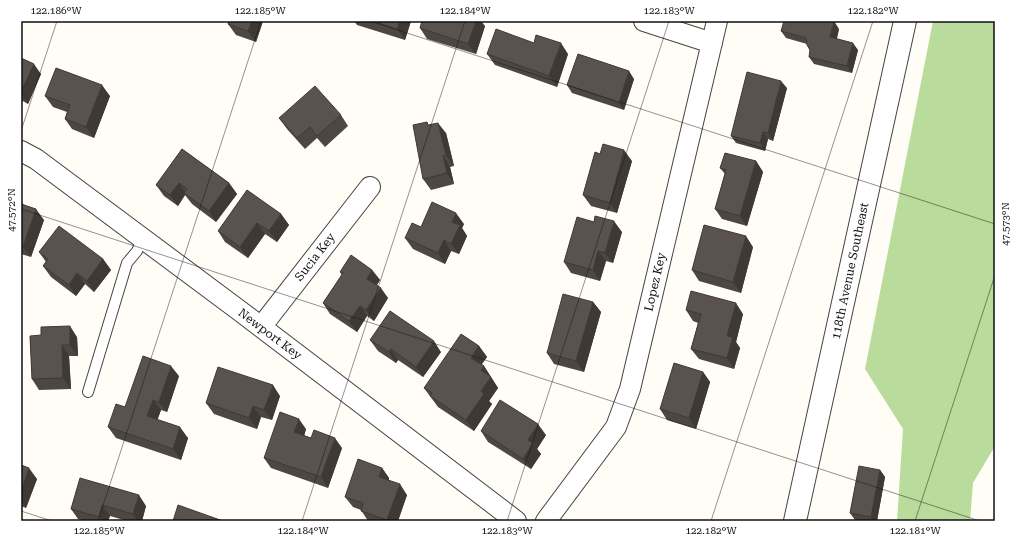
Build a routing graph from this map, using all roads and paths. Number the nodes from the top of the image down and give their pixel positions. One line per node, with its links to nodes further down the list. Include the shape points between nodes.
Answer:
1 (644, 21): 4 (street)
2 (717, 21): 4 (street, Lopez Key)
3 (905, 21): 12 (street, 118th Avenue Southeast)
4 (712, 43): 11 (street, Lopez Key, via 624,408 616,427)
5 (21, 151): 7 (street, Newport Key, via 36,159)
6 (370, 187): 8 (street, Sucia Key)
7 (143, 238): 8 (street, Newport Key); 9 (lane, via 128,264)
8 (261, 327): 10 (street, Newport Key)
9 (88, 392)
10 (516, 521)
11 (546, 521)
12 (795, 521)

